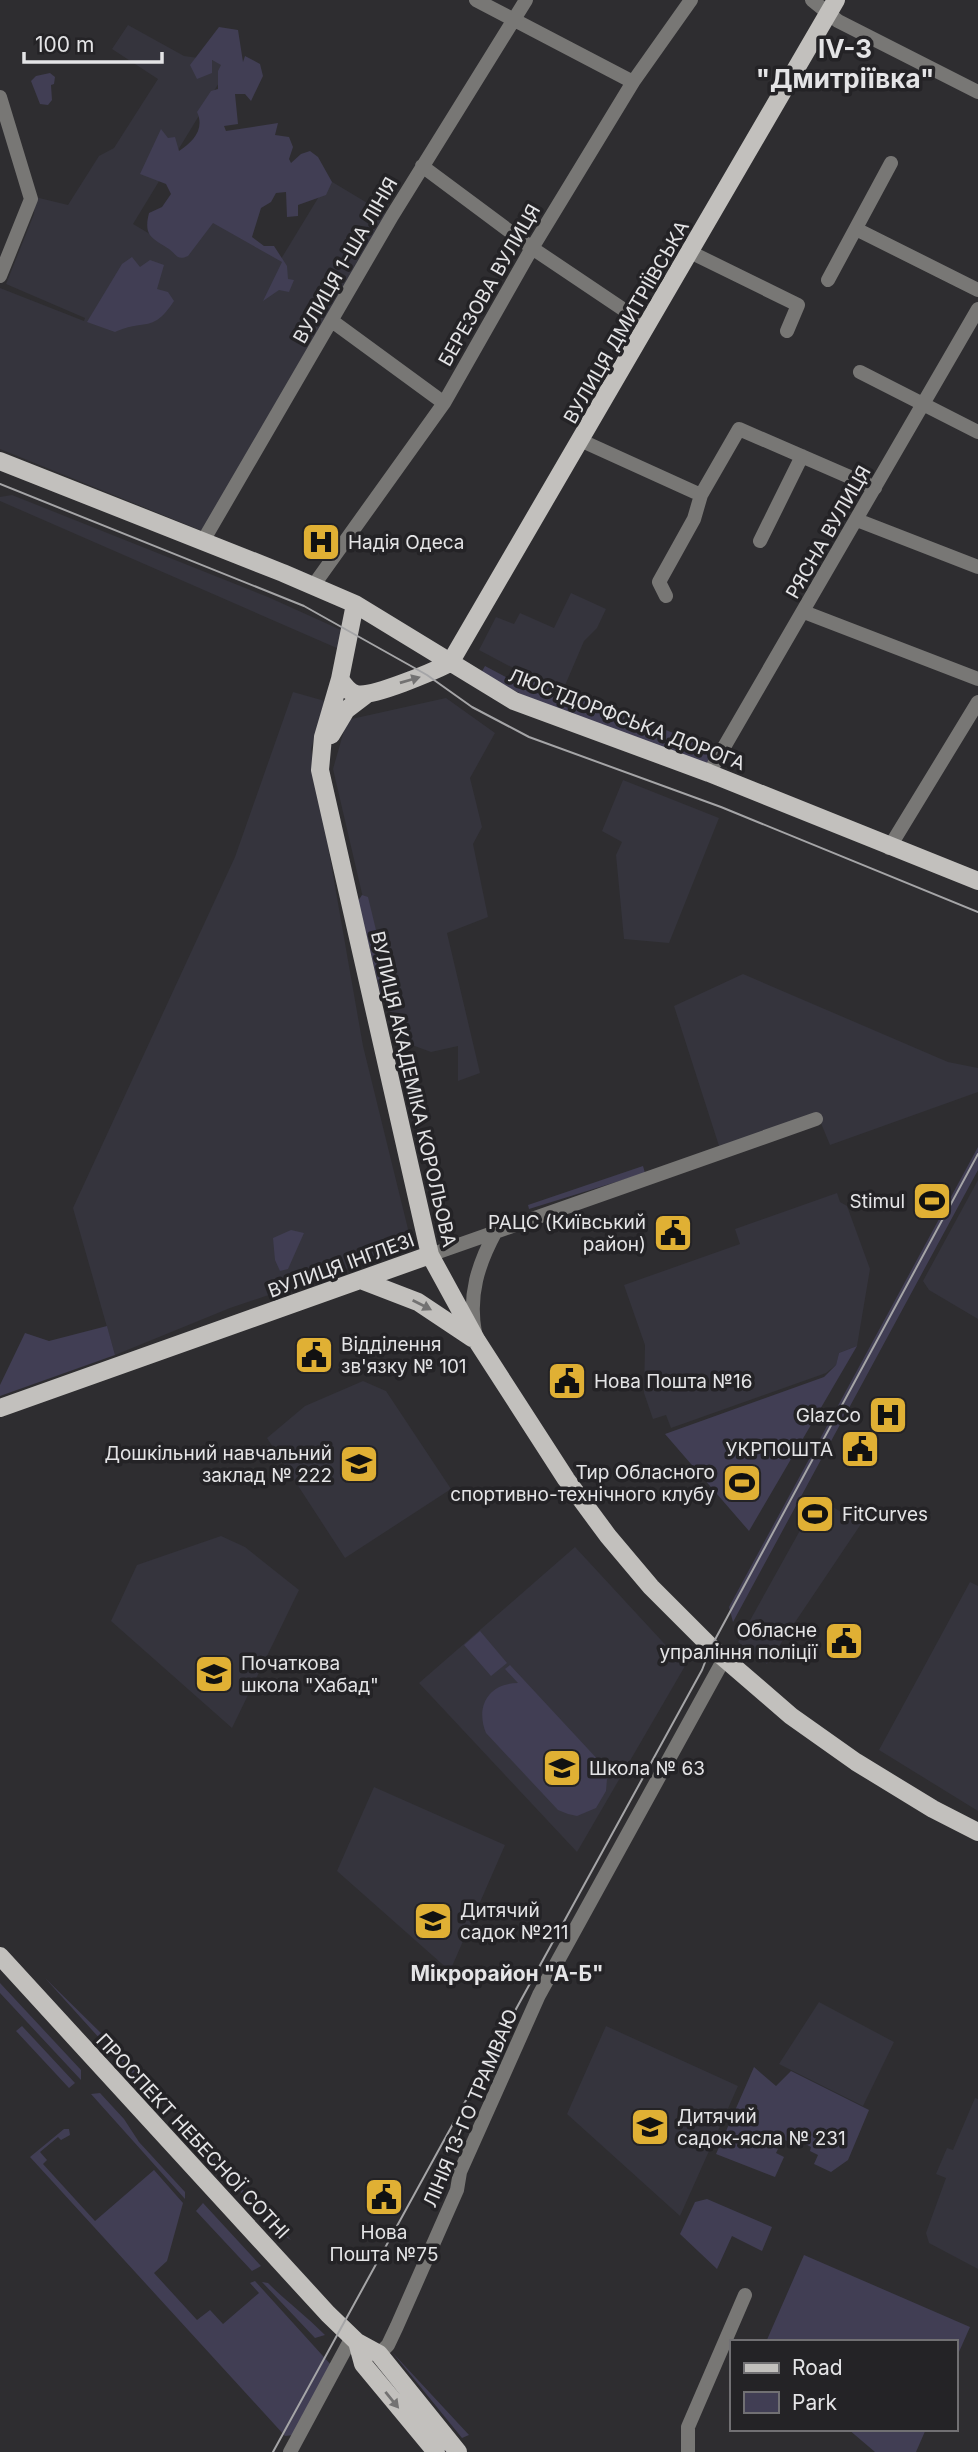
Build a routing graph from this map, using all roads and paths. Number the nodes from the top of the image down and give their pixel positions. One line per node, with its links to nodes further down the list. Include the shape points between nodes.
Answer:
1 (476, 0): 6 (street)
2 (526, 0): 6 (street, ВУЛИЦЯ 1-ША ЛІНІЯ)
3 (691, 0): 7 (street, БЕРЕЗОВА ВУЛИЦЯ)
4 (812, 0): 5 (street)
5 (832, 7): 8 (street); 14 (main road, ВУЛИЦЯ ДМИТРІЇВСЬКА)
6 (514, 20): 7 (street); 11 (street, ВУЛИЦЯ 1-ША ЛІНІЯ)
7 (633, 82): 13 (street, БЕРЕЗОВА ВУЛИЦЯ)
8 (978, 92)
9 (0, 97): 15 (street, via 31,200)
10 (891, 163): 12 (street)
11 (422, 166): 13 (street); 19 (street, ВУЛИЦЯ 1-ША ЛІНІЯ)
12 (856, 229): 16 (street); 17 (street)
13 (532, 248): 20 (street); 23 (street, БЕРЕЗОВА ВУЛИЦЯ)
14 (690, 252): 20 (main road, ВУЛИЦЯ ДМИТРІЇВСЬКА); 21 (street, via 798,305)
15 (0, 276)
16 (828, 280)
17 (978, 289)
18 (977, 312): 24 (street, РЯСНА ВУЛИЦЯ)
19 (332, 321): 23 (street); 32 (street, ВУЛИЦЯ 1-ША ЛІНІЯ)
20 (648, 326): 26 (main road, ВУЛИЦЯ ДМИТРІЇВСЬКА)
21 (786, 331)
22 (860, 372): 24 (street)
23 (444, 402): 35 (street, БЕРЕЗОВА ВУЛИЦЯ)
24 (923, 404): 25 (street); 29 (street, РЯСНА ВУЛИЦЯ)
25 (978, 432)
26 (582, 441): 30 (street); 39 (main road, ВУЛИЦЯ ДМИТРІЇВСЬКА)
27 (802, 456): 29 (street); 30 (street, via 739,429); 33 (street)
28 (0, 461): 32 (main road, ЛЮСТДОРФСЬКА ДОРОГА)
29 (875, 488): 31 (street, РЯСНА ВУЛИЦЯ)
30 (701, 495): 36 (street, via 694,519 659,582)
31 (857, 520): 34 (street); 38 (street, РЯСНА ВУЛИЦЯ)
32 (203, 541): 35 (main road, ЛЮСТДОРФСЬКА ДОРОГА)
33 (760, 541)
34 (978, 566)
35 (313, 586): 37 (main road, ЛЮСТДОРФСЬКА ДОРОГА)
36 (666, 596)
37 (355, 604): 39 (main road, ЛЮСТДОРФСЬКА ДОРОГА); 41 (main road, ВУЛИЦЯ АКАДЕМІКА КОРОЛЬОВА)
38 (804, 612): 40 (street); 45 (street, РЯСНА ВУЛИЦЯ)
39 (450, 663): 42 (main road, one-way to 39); 45 (main road, ЛЮСТДОРФСЬКА ДОРОГА, via 514,701)
40 (978, 679)
41 (340, 680): 42 (main road, via 348,690); 44 (main road, ВУЛИЦЯ АКАДЕМІКА КОРОЛЬОВА)
42 (367, 694): 44 (main road, via 346,710)
43 (978, 702): 46 (street)
44 (321, 757): 50 (main road, ВУЛИЦЯ АКАДЕМІКА КОРОЛЬОВА, via 328,813)
45 (709, 774): 46 (main road, ЛЮСТДОРФСЬКА ДОРОГА)
46 (889, 848): 47 (main road, ЛЮСТДОРФСЬКА ДОРОГА)
47 (978, 881)
48 (816, 1119): 49 (street, ВУЛИЦЯ ІНГЛЕЗІ)
49 (496, 1231): 50 (street, ВУЛИЦЯ ІНГЛЕЗІ); 52 (street, via 475,1276 472,1298)
50 (430, 1255): 51 (main road, ВУЛИЦЯ ІНГЛЕЗІ); 52 (main road, ВУЛИЦЯ АКАДЕМІКА КОРОЛЬОВА)
51 (361, 1280): 52 (main road, one-way to 52, via 418,1302); 53 (main road, ВУЛИЦЯ ІНГЛЕЗІ)
52 (477, 1341): 54 (main road, ВУЛИЦЯ АКАДЕМІКА КОРОЛЬОВА, via 608,1536 651,1587)
53 (0, 1408)
54 (724, 1659): 55 (main road, ВУЛИЦЯ АКАДЕМІКА КОРОЛЬОВА, via 791,1716 856,1762); 59 (street, ЛІНІЯ 13-ГО ТРАМВАЮ, via 538,1995 460,2172 457,2190 388,2345)
55 (978, 1832)
56 (0, 1956): 58 (main road, ПРОСПЕКТ НЕБЕСНОЇ СОТНІ)
57 (746, 2295): 63 (street, via 688,2427)
58 (354, 2340): 59 (main road, ПРОСПЕКТ НЕБЕСНОЇ СОТНІ); 60 (street); 61 (main road, ПРОСПЕКТ НЕБЕСНОЇ СОТНІ, one-way to 61, via 363,2364)
59 (379, 2354): 62 (main road, ПРОСПЕКТ НЕБЕСНОЇ СОТНІ)
60 (290, 2452)
61 (436, 2452)
62 (458, 2452)
63 (688, 2452)

